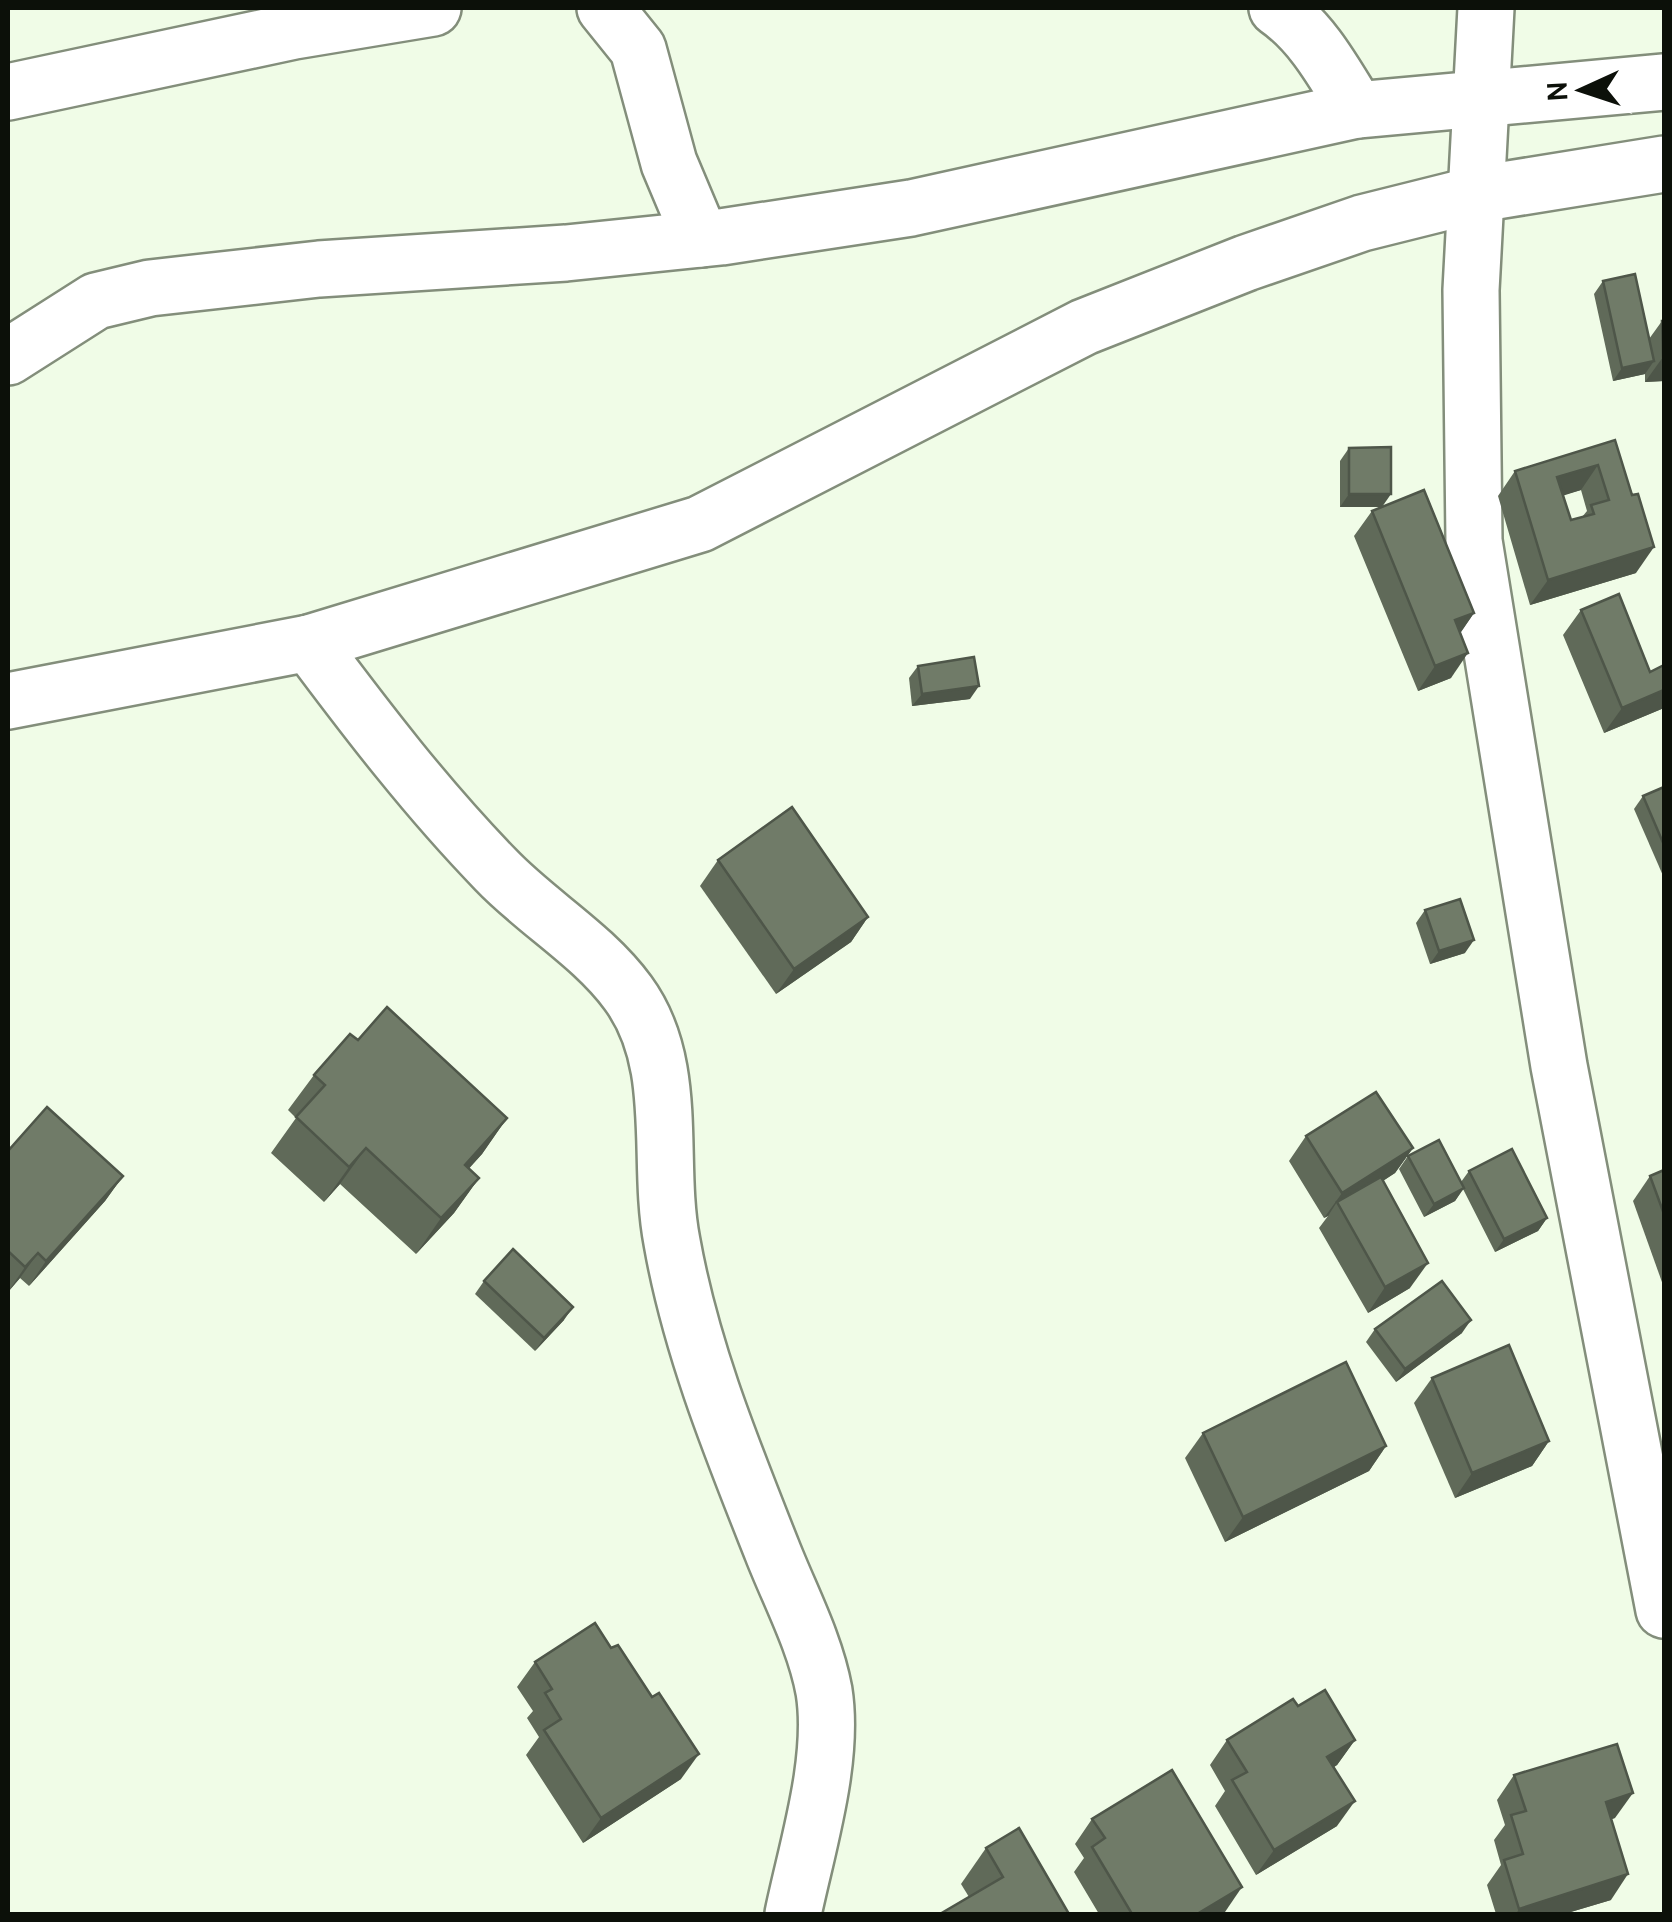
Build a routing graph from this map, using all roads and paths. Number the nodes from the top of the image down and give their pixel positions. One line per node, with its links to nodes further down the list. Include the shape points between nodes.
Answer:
1 (433, 8): 6 (street)
2 (605, 8): 11 (street, via 638,49 668,163)
3 (1277, 8): 8 (street, via 1324,56)
4 (1486, 8): 7 (street)
5 (1664, 82): 7 (street)
6 (8, 92)
7 (1480, 98): 8 (street); 10 (street)
8 (1357, 110): 11 (street, via 912,208)
9 (1664, 164): 10 (street)
10 (1478, 194): 13 (street, via 1362,223 1084,327 700,524); 15 (street, via 1471,290 1474,542 1559,1066)
11 (701, 239): 12 (street, via 150,288 96,301)
12 (8, 357)
13 (309, 643): 14 (street); 16 (street, via 394,758 496,871 630,994 656,1045 670,1238 690,1327 813,1648 824,1694 823,1769)
14 (8, 701)
15 (1664, 1610)
16 (792, 1914)

